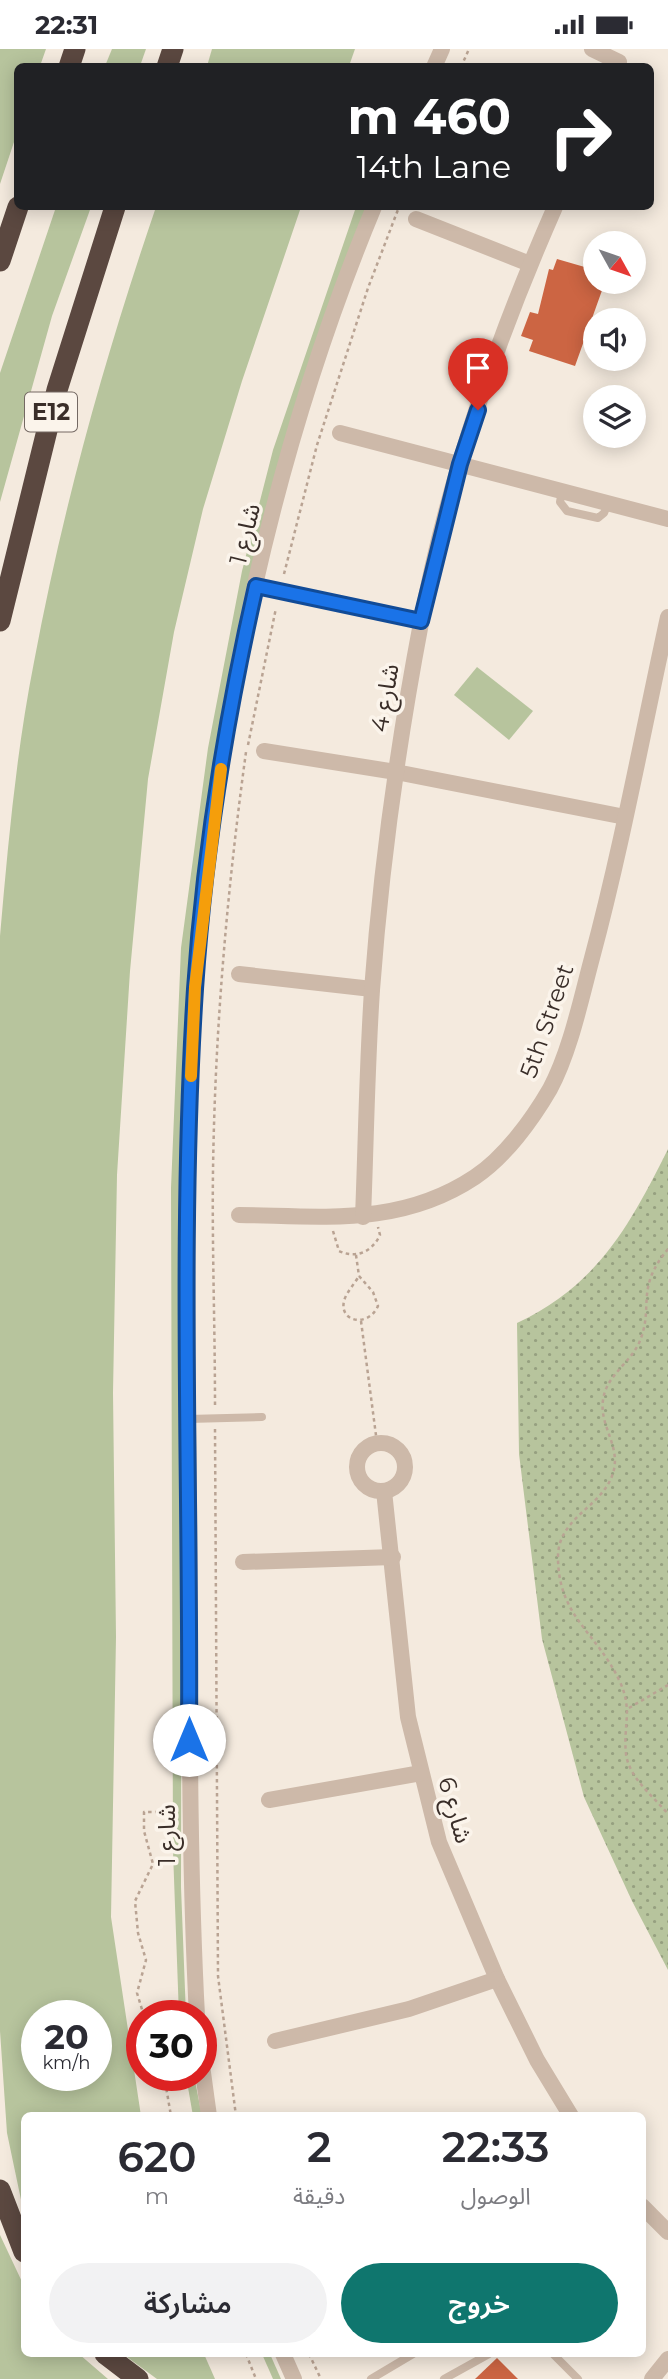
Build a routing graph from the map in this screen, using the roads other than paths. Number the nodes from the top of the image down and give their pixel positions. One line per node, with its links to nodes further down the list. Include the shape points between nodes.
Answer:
1 (592, 49): 2 (street)
2 (620, 59)
3 (17, 210): 8 (highway)
4 (114, 210): 15 (highway, E12, via 57,390)
5 (373, 210): 13 (street, شارع 1, via 307,398)
6 (554, 210): 9 (street, شارع 4)
7 (416, 219): 9 (street)
8 (0, 261)
9 (530, 264): 11 (street, شارع 4)
10 (340, 433): 11 (street)
11 (460, 464): 12 (street); 16 (street, شارع 4)
12 (668, 519)
13 (256, 586): 16 (street); 25 (street, شارع 1, via 211,833 195,987)
14 (668, 617): 19 (street, 5th Street)
15 (0, 621)
16 (421, 621): 18 (street, شارع 4)
17 (264, 751): 18 (street)
18 (396, 772): 19 (street); 21 (street, شارع 4)
19 (625, 817): 23 (street, 5th Street, via 579,1010 551,1087 530,1120 475,1177)
20 (239, 974): 21 (street)
21 (372, 989): 23 (street, شارع 4)
22 (239, 1215): 23 (street, 5th Street)
23 (371, 1219)
24 (262, 1417): 25 (lane)
25 (188, 1419): 32 (street, شارع 1, via 189,1812)
26 (384, 1491): 26 (street, via 362,1482 357,1467 363,1451 377,1443 392,1445 405,1464 398,1485); 27 (street, شارع 6)
27 (393, 1557): 28 (street); 29 (street, شارع 6, via 408,1717)
28 (243, 1562)
29 (421, 1773): 30 (street); 31 (street, شارع 6, via 439,1842)
30 (269, 1800)
31 (497, 1979): 33 (street, via 398,2012); 36 (street, شارع 6)
32 (196, 2000)
33 (275, 2041)
34 (206, 2091): 35 (street)
35 (208, 2112)
36 (569, 2112)
37 (0, 2190): 40 (highway)
38 (646, 2210): 39 (street)
39 (668, 2232)
40 (21, 2244)
41 (109, 2357): 47 (highway)
42 (284, 2357): 48 (street)
43 (408, 2357): 49 (lane)
44 (484, 2357): 50 (lane)
45 (556, 2357): 51 (lane)
46 (668, 2359): 52 (street)
47 (138, 2379)
48 (294, 2379)
49 (372, 2379)
50 (444, 2379)
51 (579, 2379)
52 (652, 2379)

